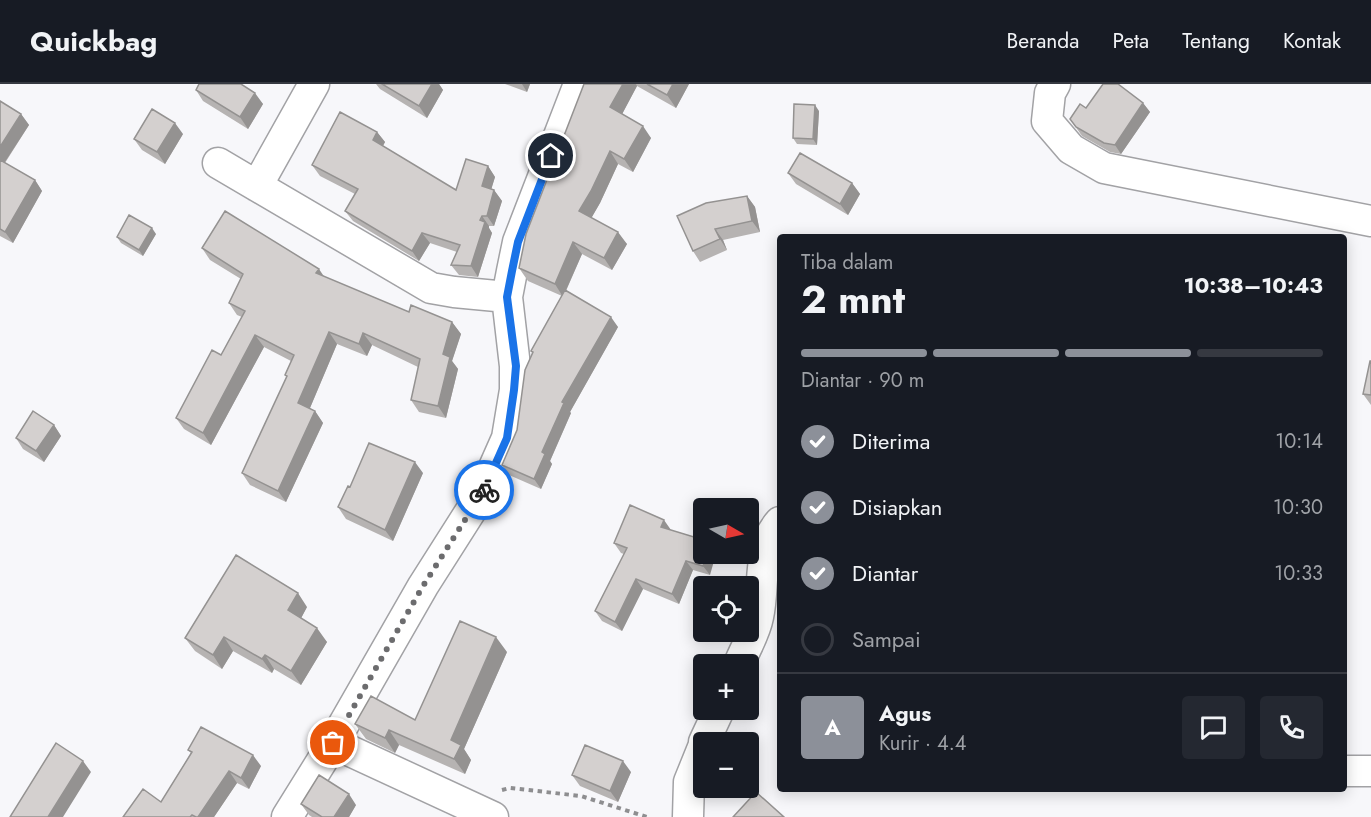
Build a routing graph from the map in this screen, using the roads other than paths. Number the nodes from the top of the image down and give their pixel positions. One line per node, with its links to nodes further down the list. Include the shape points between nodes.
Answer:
1 (314, 84): 5 (street)
2 (579, 84): 7 (street, via 518,242)
3 (1055, 84): 6 (street, via 1047,121 1071,149 1104,168)
4 (218, 163): 5 (street)
5 (257, 186): 7 (street, via 431,288)
6 (1371, 221)
7 (507, 297): 10 (street, via 516,366 507,438 484,490 417,596)
8 (777, 527): 9 (street, via 764,559 758,619)
9 (743, 654)
10 (333, 743): 14 (street); 15 (street)
11 (693, 770): 16 (street, via 688,782)
12 (1347, 771): 13 (street)
13 (1371, 771)
14 (287, 817)
15 (494, 817)
16 (688, 817)

